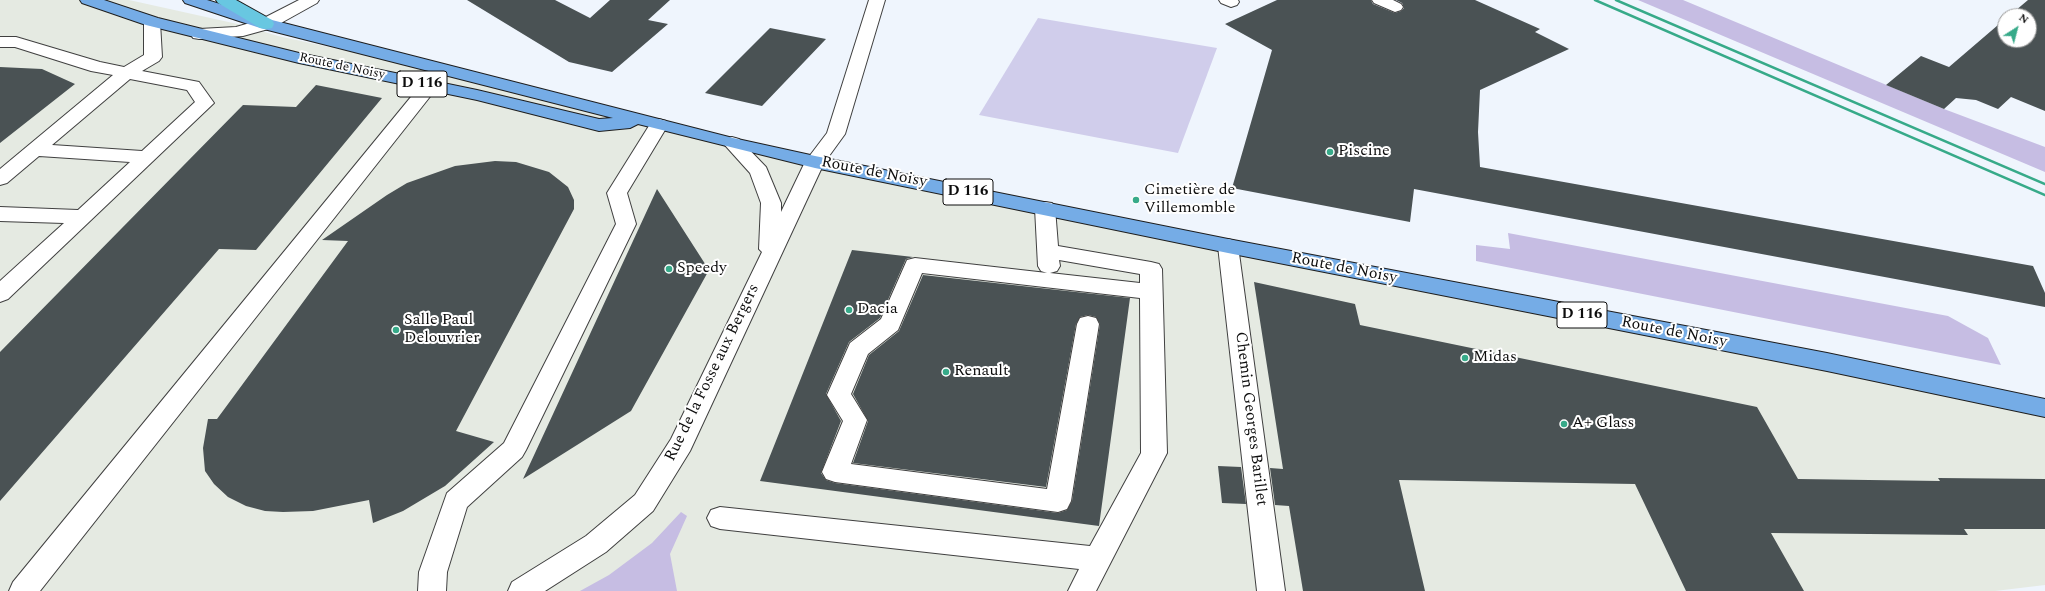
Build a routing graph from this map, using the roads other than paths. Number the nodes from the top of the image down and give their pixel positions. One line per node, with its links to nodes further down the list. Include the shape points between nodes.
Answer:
1 (88, 0): 8 (main road, Route de Noisy / D 116)
2 (191, 0): 9 (main road, D 116)
3 (224, 0): 9 (highway)
4 (311, 0): 9 (street)
5 (876, 0): 18 (street, Rue de la Fosse aux Bergers, via 836,134)
6 (1380, 0): 7 (street)
7 (1395, 7)
8 (152, 22): 10 (main road, Route de Noisy / D 116); 12 (street, via 153,58)
9 (266, 24): 10 (street, via 237,32); 14 (main road, Route de Noisy / D 116)
10 (199, 34): 13 (main road, Route de Noisy / D 116)
11 (0, 42): 12 (street, via 16,42 97,68)
12 (128, 72): 16 (street); 17 (street, via 193,86 205,103)
13 (430, 86): 14 (main road, Route de Noisy / D 116, via 598,125); 31 (street)
14 (652, 123): 15 (main road, Route de Noisy / D 116); 32 (street, via 617,193 626,224 513,450 456,501 433,572)
15 (732, 143): 18 (main road, Route de Noisy / D 116); 24 (street, Rue de la Fosse aux Bergers, via 758,171 771,203)
16 (34, 150): 17 (street); 19 (street)
17 (146, 157): 22 (street)
18 (816, 162): 20 (main road, Route de Noisy / D 116); 24 (street, Rue de la Fosse aux Bergers)
19 (0, 179)
20 (1045, 208): 23 (main road, Route de Noisy / D 116); 25 (street, via 1049,261 1151,269)
21 (0, 214): 22 (street)
22 (83, 217): 26 (street)
23 (1228, 246): 28 (main road, Route de Noisy / D 116, via 1827,362); 35 (street, Chemin Georges Barillet)
24 (770, 256): 33 (street, Rue de la Fosse aux Bergers, via 681,444 644,503 596,544)
25 (1152, 292): 27 (street, via 915,265 890,324 858,349 839,395 855,420 835,472 1058,501); 30 (street, via 1154,452)
26 (0, 294)
27 (1088, 324)
28 (2045, 408)
29 (720, 518): 30 (street)
30 (1097, 559): 34 (street)
31 (23, 591)
32 (432, 591)
33 (522, 591)
34 (1082, 591)
35 (1271, 591)

